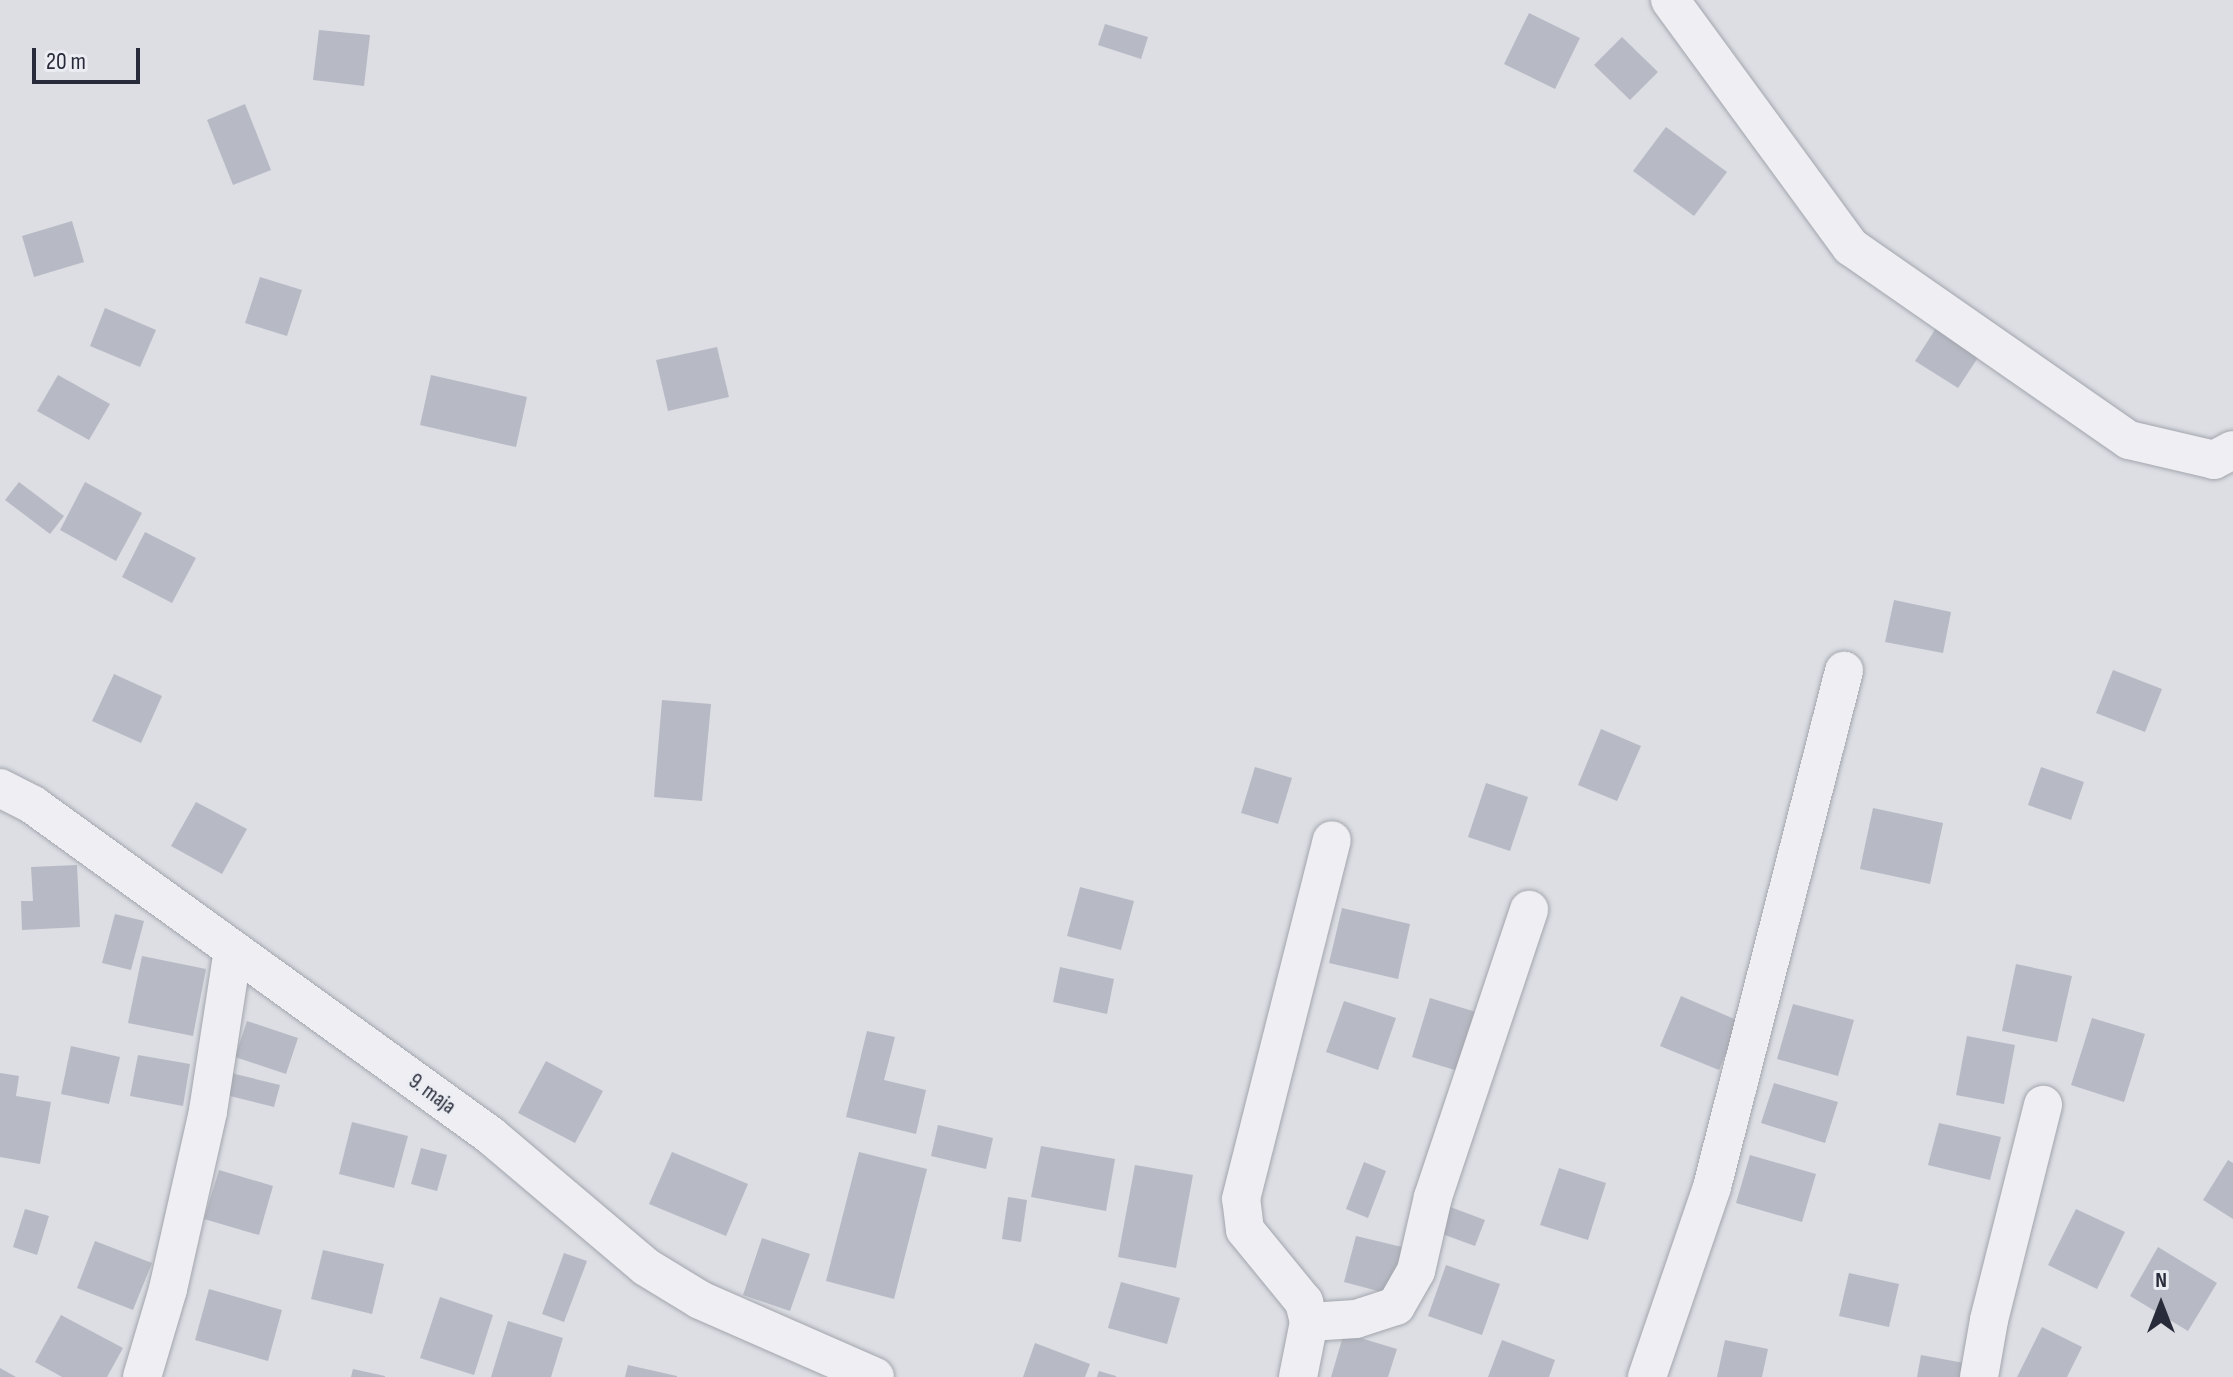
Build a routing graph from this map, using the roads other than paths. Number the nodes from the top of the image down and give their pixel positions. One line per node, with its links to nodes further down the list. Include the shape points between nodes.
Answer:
1 (1670, 0): 2 (street, via 1851,247 2129,440 2214,460)
2 (2233, 450)
3 (1844, 671): 13 (street, via 1712,1187)
4 (0, 788): 7 (street, 9. maja, via 33,805)
5 (1332, 840): 9 (street, via 1241,1199 1245,1230 1304,1302)
6 (1529, 910): 9 (street, via 1433,1197 1416,1271 1396,1306 1356,1319)
7 (233, 950): 10 (street, via 208,1111 168,1289); 11 (street, 9. maja, via 490,1135 646,1267 700,1300)
8 (2043, 1105): 14 (street)
9 (1309, 1322): 12 (street)
10 (142, 1377)
11 (875, 1377)
12 (1298, 1377)
13 (1647, 1377)
14 (1979, 1377)

